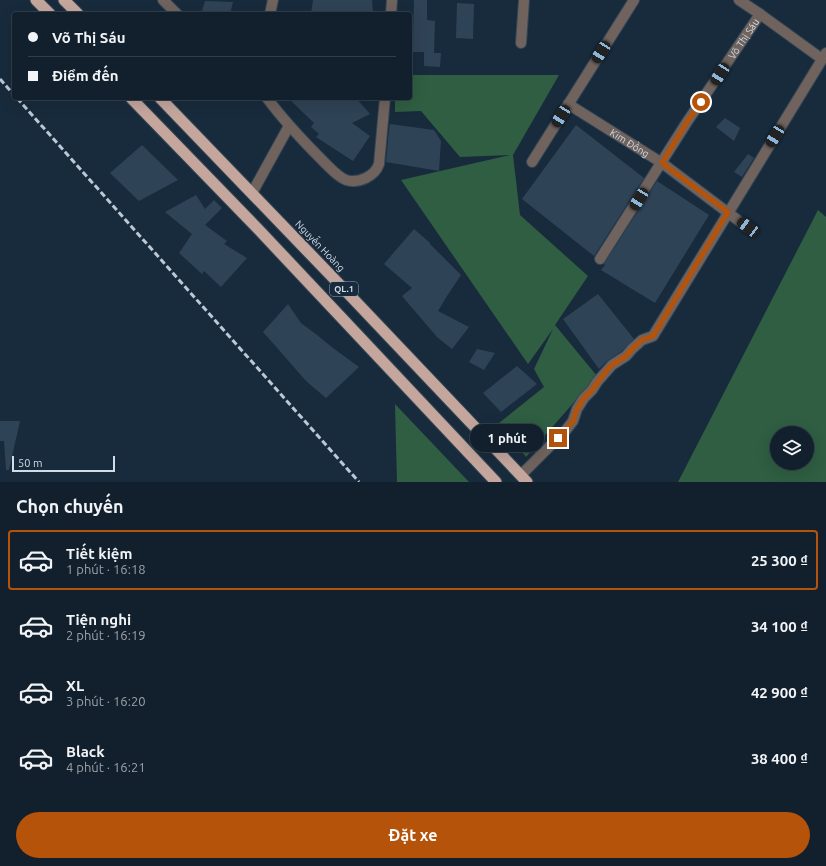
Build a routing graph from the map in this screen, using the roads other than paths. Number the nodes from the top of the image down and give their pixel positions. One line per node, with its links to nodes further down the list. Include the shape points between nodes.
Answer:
1 (36, 0): 9 (highway)
2 (64, 0): 10 (highway)
3 (163, 0): 11 (street)
4 (273, 0): 12 (street)
5 (392, 0): 13 (street)
6 (524, 0): 15 (street)
7 (634, 0): 21 (street)
8 (739, 0): 14 (street)
9 (48, 12)
10 (76, 12)
11 (175, 12)
12 (270, 12)
13 (391, 12)
14 (760, 14): 16 (street); 24 (street, Võ Thị Sáu)
15 (521, 43)
16 (824, 56): 26 (street)
17 (133, 100): 30 (highway, QL.1, via 260,230)
18 (162, 100): 25 (highway, Nguyễn Hoàng / QL.1)
19 (269, 100): 22 (street)
20 (385, 100): 22 (street, via 379,164 377,169 364,179 355,181 339,176)
21 (568, 104): 23 (street); 24 (street, Kim Đồng)
22 (289, 126): 25 (street)
23 (532, 162)
24 (662, 163): 26 (street, Kim Đồng); 28 (street, Võ Thị Sáu)
25 (252, 193): 29 (highway, Nguyễn Hoàng / QL.1)
26 (728, 212): 27 (street, Kim Đồng); 29 (street, via 653,336 642,340 626,356 612,365 584,398 566,430)
27 (748, 227)
28 (600, 259)
29 (524, 478)
30 (496, 482)

